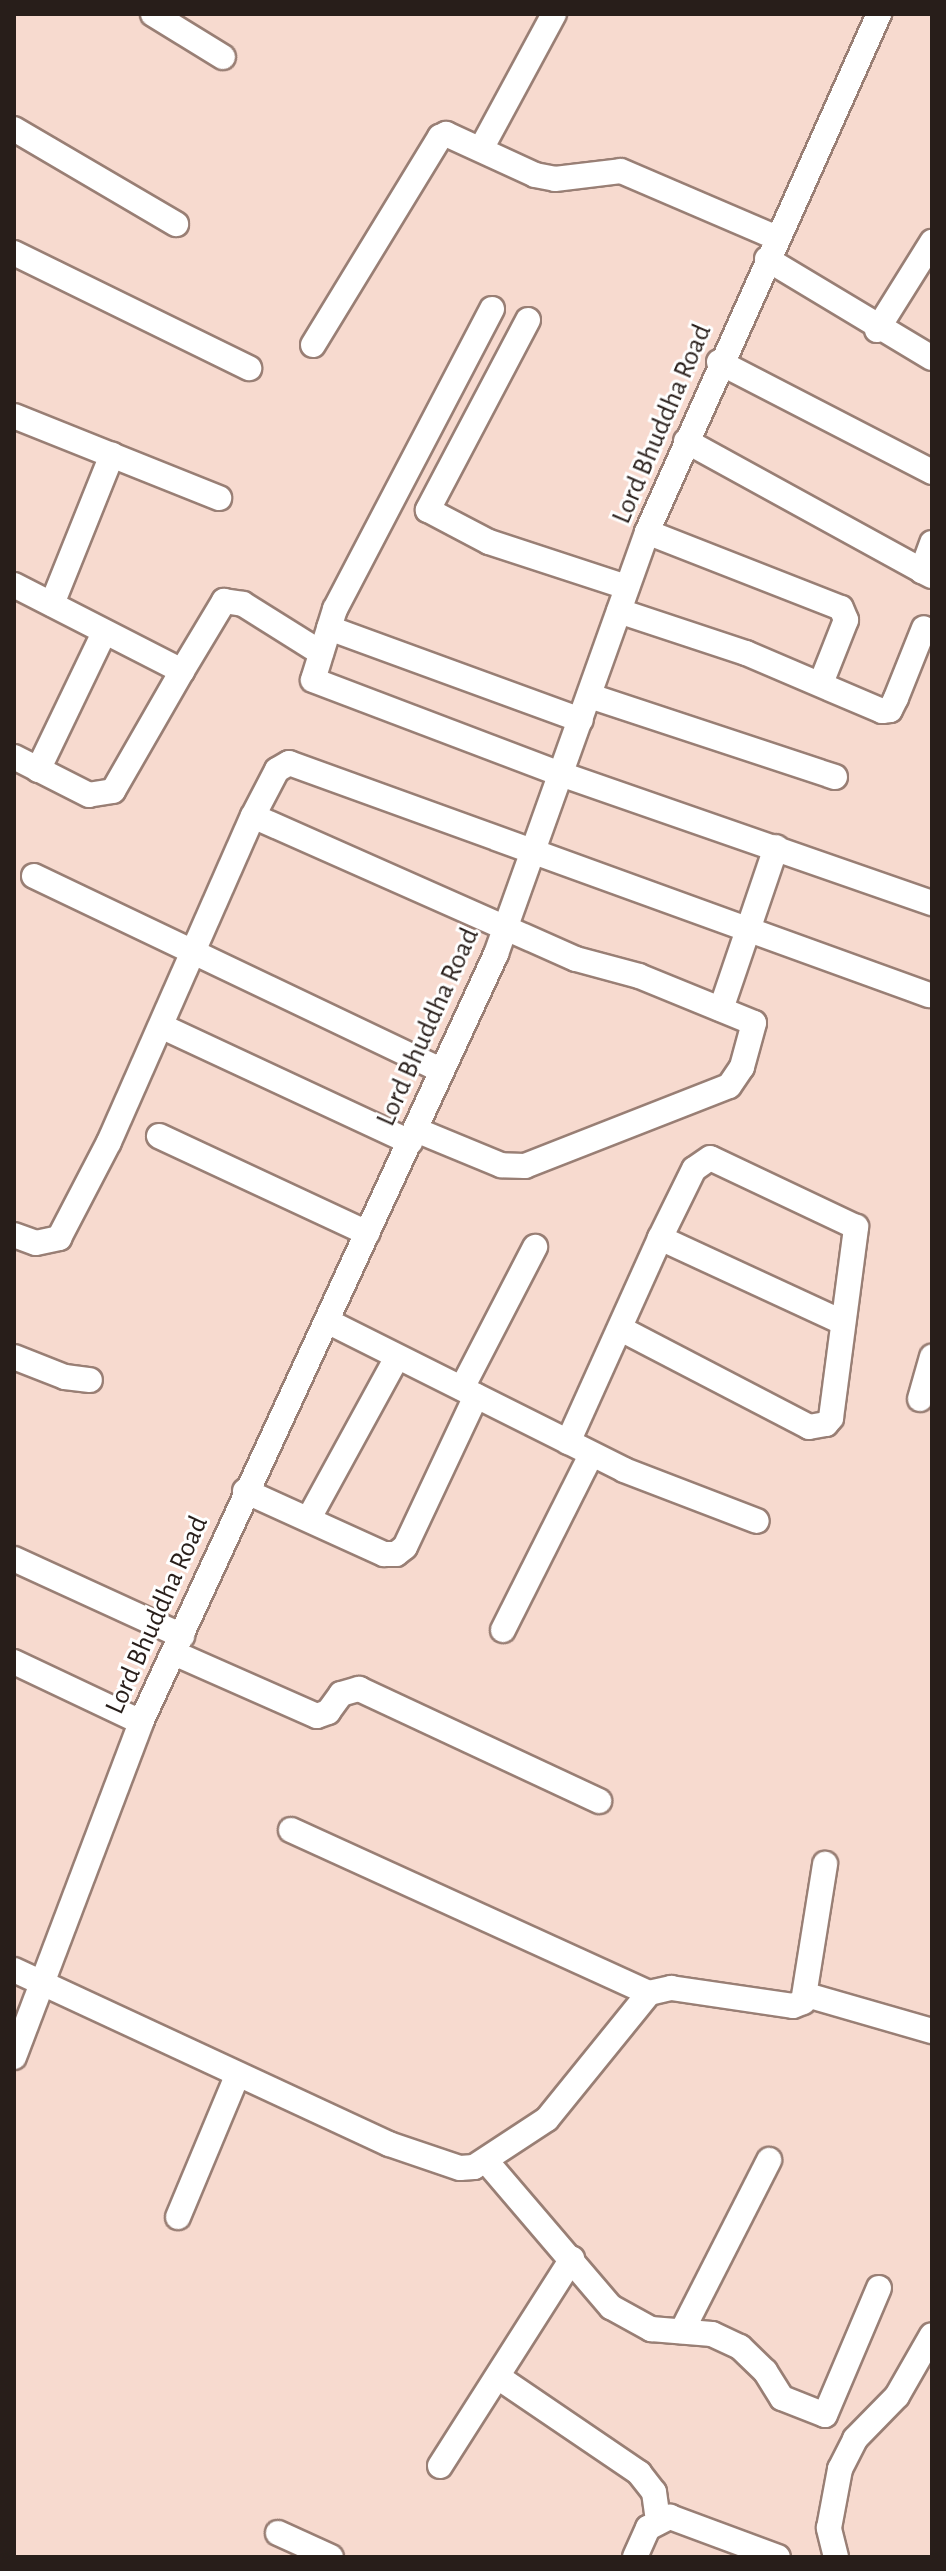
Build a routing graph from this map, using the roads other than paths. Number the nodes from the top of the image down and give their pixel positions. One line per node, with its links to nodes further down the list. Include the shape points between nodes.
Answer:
1 (153, 14): 4 (street)
2 (554, 14): 6 (street)
3 (879, 14): 9 (street, Lord Bhuddha Road)
4 (223, 57)
5 (14, 129): 7 (street)
6 (481, 149): 9 (street, via 555,179 621,171); 14 (street, via 446,134 440,137)
7 (176, 224)
8 (932, 242): 13 (street)
9 (772, 248): 13 (street); 16 (street, Lord Bhuddha Road)
10 (14, 253): 17 (street)
11 (492, 309): 22 (street)
12 (528, 320): 24 (street)
13 (877, 330): 15 (street)
14 (313, 345)
15 (932, 358)
16 (719, 362): 19 (street, Lord Bhuddha Road); 21 (street)
17 (249, 368)
18 (14, 416): 20 (street)
19 (686, 441): 25 (street, Lord Bhuddha Road); 27 (street)
20 (112, 455): 23 (street); 30 (street)
21 (932, 472)
22 (396, 492): 24 (street); 32 (street)
23 (219, 498)
24 (429, 499): 29 (street, via 430,512 489,542)
25 (647, 532): 29 (street, Lord Bhuddha Road); 37 (street, via 841,608 846,620)
26 (932, 543): 27 (street)
27 (927, 573)
28 (14, 585): 30 (street)
29 (627, 587): 31 (street, Lord Bhuddha Road)
30 (52, 604): 34 (street)
31 (619, 611): 37 (street); 38 (street, Lord Bhuddha Road)
32 (329, 628): 35 (street); 39 (street)
33 (924, 628): 37 (street, via 890,710 870,707)
34 (104, 633): 36 (street); 41 (street)
35 (321, 653): 36 (street, via 243,604 224,601); 42 (street, via 316,681)
36 (182, 671): 41 (street, via 113,791 89,795)
37 (821, 683)
38 (590, 696): 39 (street, Lord Bhuddha Road); 43 (street)
39 (581, 720): 42 (street, Lord Bhuddha Road)
40 (14, 757): 41 (street)
41 (38, 770)
42 (561, 774): 45 (street); 46 (street, Lord Bhuddha Road)
43 (835, 777)
44 (253, 816): 46 (street, via 277,770 289,763); 49 (street); 51 (street)
45 (776, 847): 48 (street); 50 (street)
46 (534, 850): 49 (street, Lord Bhuddha Road); 50 (street)
47 (34, 876): 51 (street)
48 (932, 903)
49 (505, 927): 53 (street, via 576,959 639,976); 55 (street, Lord Bhuddha Road)
50 (747, 927): 52 (street); 53 (street)
51 (192, 952): 54 (street); 55 (street)
52 (929, 995)
53 (721, 1009): 57 (street, via 754,1023 737,1079 583,1145 515,1167)
54 (161, 1026): 57 (street); 59 (street, via 59,1238 36,1243)
55 (442, 1071): 57 (street, Lord Bhuddha Road)
56 (159, 1136): 58 (street)
57 (413, 1136): 58 (street, Lord Bhuddha Road)
58 (367, 1233): 62 (street, Lord Bhuddha Road)
59 (14, 1235)
60 (660, 1238): 63 (street); 63 (street, via 698,1162 715,1159 856,1227); 64 (street)
61 (535, 1247): 69 (street)
62 (329, 1322): 67 (street); 73 (street, Lord Bhuddha Road)
63 (842, 1322): 64 (street, via 831,1418 818,1427)
64 (621, 1329): 71 (street)
65 (14, 1357): 68 (street, via 65,1377)
66 (932, 1357): 70 (street)
67 (396, 1359): 69 (street); 74 (street)
68 (90, 1380)
69 (469, 1392): 71 (street); 74 (street, via 401,1552 384,1554)
70 (920, 1399)
71 (568, 1442): 72 (street)
72 (591, 1455): 75 (street); 77 (street)
73 (245, 1491): 74 (street); 78 (street, Lord Bhuddha Road)
74 (309, 1518)
75 (757, 1521)
76 (14, 1559): 78 (street)
77 (503, 1630)
78 (178, 1644): 80 (street, Lord Bhuddha Road); 81 (street, via 317,1716 328,1712 341,1694 359,1689)
79 (14, 1662): 80 (street)
80 (141, 1722): 85 (street, Lord Bhuddha Road)
81 (599, 1801)
82 (291, 1830): 86 (street)
83 (825, 1864): 87 (street)
84 (14, 1970): 85 (street)
85 (40, 1982): 89 (street, Lord Bhuddha Road); 90 (street)
86 (649, 1993): 87 (street, via 671,1988 793,2006); 92 (street, via 547,2119)
87 (807, 1995): 88 (street)
88 (932, 2031)
89 (14, 2057)
90 (237, 2076): 92 (street, via 432,2160 460,2168); 93 (street)
91 (769, 2160): 96 (street)
92 (487, 2162): 94 (street)
93 (178, 2217)
94 (572, 2259): 96 (street, via 596,2293 628,2318 651,2329); 98 (street)
95 (879, 2288): 99 (street)
96 (682, 2331): 99 (street, via 712,2334 740,2347 765,2371 782,2398)
97 (932, 2335): 100 (street, via 897,2396)
98 (498, 2377): 101 (street); 102 (street, via 639,2473 654,2492)
99 (825, 2415): 100 (street)
100 (855, 2439): 107 (street, via 832,2502 829,2528)
101 (440, 2466)
102 (658, 2520): 105 (street, via 648,2528); 106 (street, via 670,2517)
103 (278, 2533): 104 (street)
104 (331, 2557)
105 (635, 2557)
106 (778, 2557)
107 (836, 2557)

